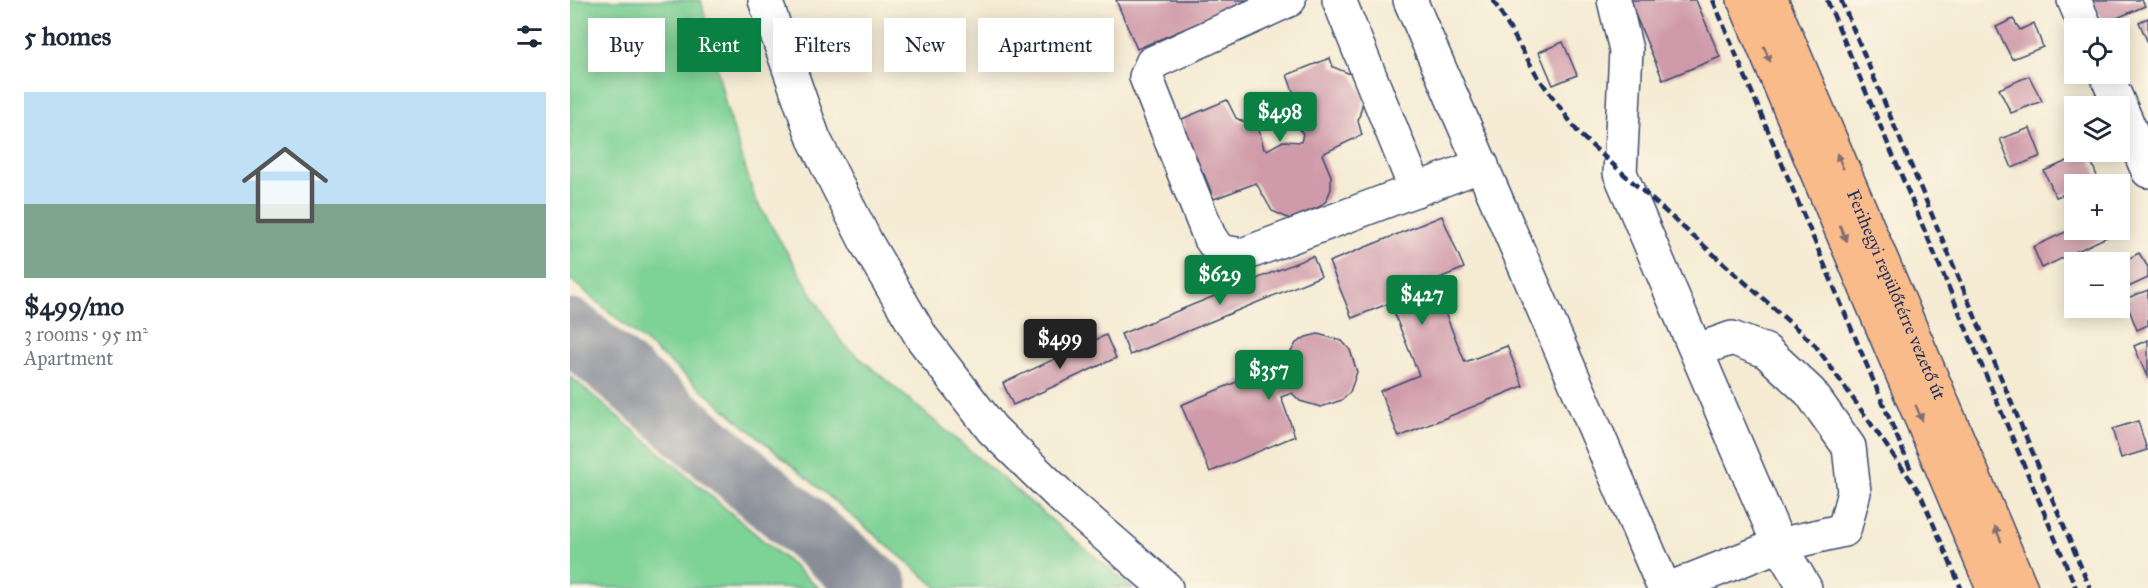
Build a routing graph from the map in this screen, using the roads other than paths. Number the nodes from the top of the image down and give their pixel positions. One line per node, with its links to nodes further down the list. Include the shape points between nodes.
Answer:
1 (765, 0): 16 (street, via 814,139 866,242 922,338 992,429 1065,500)
2 (1288, 0): 13 (street, via 1152,63 1146,77 1214,246 1226,254 1242,255)
3 (1339, 0): 13 (street)
4 (1410, 0): 11 (street)
5 (1614, 0): 14 (street, via 1626,50 1620,173)
6 (1744, 0): 20 (main road, Ferihegyi repülőtérre vezető út, one-way to 20)
7 (1771, 0): 21 (main road, Ferihegyi repülőtérre vezető út, one-way to 7)
8 (2074, 0): 9 (street)
9 (2082, 18)
10 (2110, 84): 12 (street)
11 (1482, 165): 13 (street); 17 (street)
12 (2148, 171)
13 (1416, 190)
14 (1698, 350): 15 (street); 15 (street, via 1732,338 1766,351 1810,392 1849,447 1854,492 1844,530)
15 (1779, 545): 18 (street); 19 (street)
16 (1166, 588)
17 (1664, 588)
18 (1671, 588)
19 (1805, 588)
20 (1993, 588)
21 (2021, 588)

